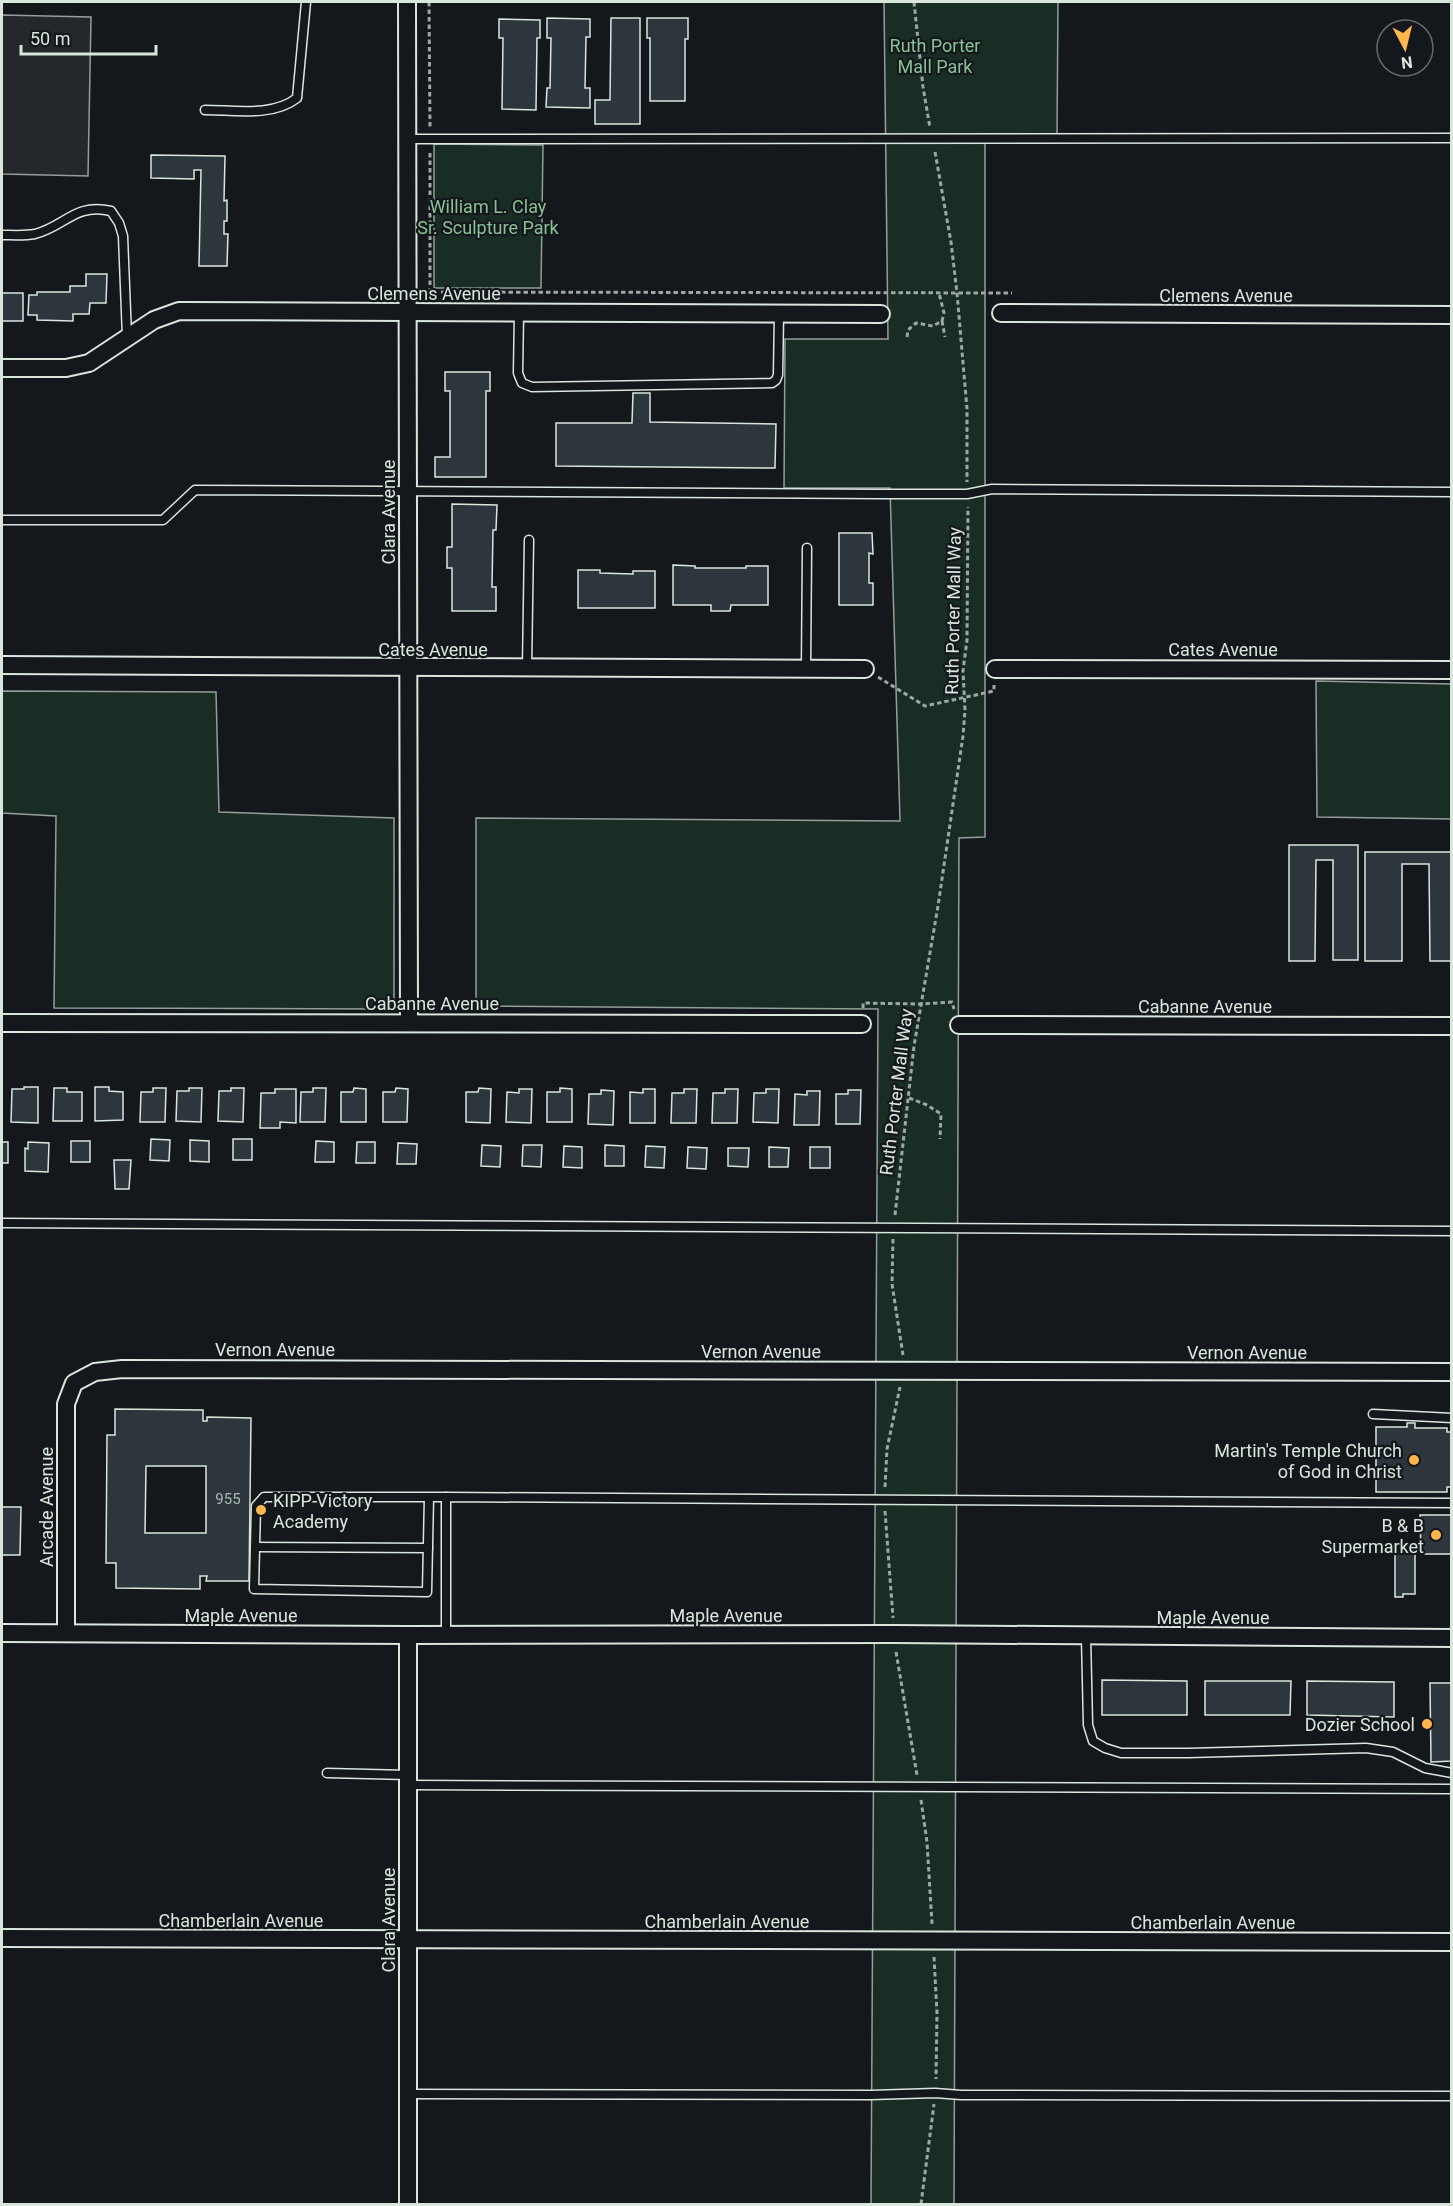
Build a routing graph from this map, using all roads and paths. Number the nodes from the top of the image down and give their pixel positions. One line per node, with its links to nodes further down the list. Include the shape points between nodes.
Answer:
1 (306, 2): 5 (lane, via 297,98 287,106 260,110)
2 (407, 2): 8 (street, Clara Avenue)
3 (429, 2): 9 (path)
4 (914, 2): 6 (path, Ruth Porter Mall Way)
5 (204, 110)
6 (932, 138): 7 (lane); 9 (lane); 12 (path, Ruth Porter Mall Way)
7 (1452, 138)
8 (407, 139): 9 (lane); 14 (street, Clara Avenue)
9 (430, 139): 11 (path, via 430,292)
10 (2, 235): 23 (lane, via 35,234 85,209 111,211 123,236)
11 (939, 293): 12 (path); 20 (path)
12 (957, 293): 13 (path); 27 (path, Ruth Porter Mall Way, via 967,409)
13 (1012, 293)
14 (406, 313): 15 (street, Clemens Avenue); 23 (street, Clemens Avenue, via 179,312 154,320); 25 (street, Clara Avenue)
15 (519, 313): 16 (street, Clemens Avenue); 16 (lane, via 518,373 522,383 532,387 772,383 778,375)
16 (779, 314): 17 (street, Clemens Avenue)
17 (881, 314)
18 (1001, 314): 19 (street, Clemens Avenue)
19 (1452, 315)
20 (942, 321): 21 (path, via 933,326 916,323); 22 (path)
21 (907, 337)
22 (945, 337)
23 (128, 339): 24 (street, Clemens Avenue, via 89,363 66,368)
24 (2, 368)
25 (408, 490): 27 (lane); 28 (lane, via 195,490 163,520); 32 (street, Clara Avenue)
26 (1452, 492): 27 (lane, via 993,489)
27 (968, 494): 38 (path, Ruth Porter Mall Way)
28 (2, 520)
29 (529, 540): 33 (lane)
30 (807, 548): 34 (lane)
31 (2, 665): 32 (street, Cates Avenue)
32 (407, 668): 33 (street, Cates Avenue); 41 (street, Clara Avenue)
33 (527, 668): 34 (street, Cates Avenue)
34 (806, 669): 35 (street, Cates Avenue)
35 (865, 669): 38 (path, via 925,706)
36 (995, 669): 37 (street, Cates Avenue); 38 (path, via 994,692)
37 (1452, 670)
38 (964, 698): 39 (path, Ruth Porter Mall Way, via 955,796)
39 (920, 1004): 42 (path, via 863,1003); 43 (path, via 952,1002); 45 (path, Ruth Porter Mall Way)
40 (2, 1023): 41 (street, Cabanne Avenue)
41 (409, 1023): 42 (street, Cabanne Avenue)
42 (862, 1024)
43 (959, 1025): 44 (street, Cabanne Avenue)
44 (1452, 1026)
45 (908, 1098): 46 (path, via 941,1114); 47 (path, Ruth Porter Mall Way)
46 (940, 1139)
47 (895, 1220)
48 (2, 1224): 49 (lane)
49 (1452, 1231)
50 (893, 1240): 51 (path, via 892,1284)
51 (903, 1359)
52 (1452, 1372): 53 (street, Vernon Avenue, via 122,1369 95,1372)
53 (74, 1383): 62 (street, Arcade Avenue, via 66,1404)
54 (1373, 1414): 55 (lane)
55 (1452, 1418)
56 (429, 1497): 57 (lane); 59 (lane, via 264,1497 256,1506); 60 (lane)
57 (446, 1497): 58 (lane); 64 (lane)
58 (1452, 1503)
59 (255, 1546): 60 (lane); 60 (lane, via 254,1589 428,1592)
60 (428, 1548)
61 (2, 1633): 62 (street, Maple Avenue)
62 (66, 1633): 63 (street, Maple Avenue)
63 (408, 1635): 64 (street, Maple Avenue); 69 (street, Clara Avenue)
64 (446, 1635): 65 (street, Maple Avenue)
65 (1086, 1636): 66 (street, Maple Avenue); 68 (lane, via 1088,1725 1093,1741 1105,1748 1121,1753 1366,1748 1393,1752 1410,1763)
66 (1452, 1638)
67 (327, 1773): 69 (lane)
68 (1452, 1773)
69 (408, 1780): 70 (lane); 72 (street, Clara Avenue)
70 (1452, 1790)
71 (2, 1938): 72 (street, Chamberlain Avenue)
72 (408, 1940): 73 (street, Chamberlain Avenue); 74 (street, Clara Avenue)
73 (1452, 1942)
74 (408, 2094): 75 (lane); 76 (street, Clara Avenue)
75 (1452, 2096)
76 (408, 2205)

